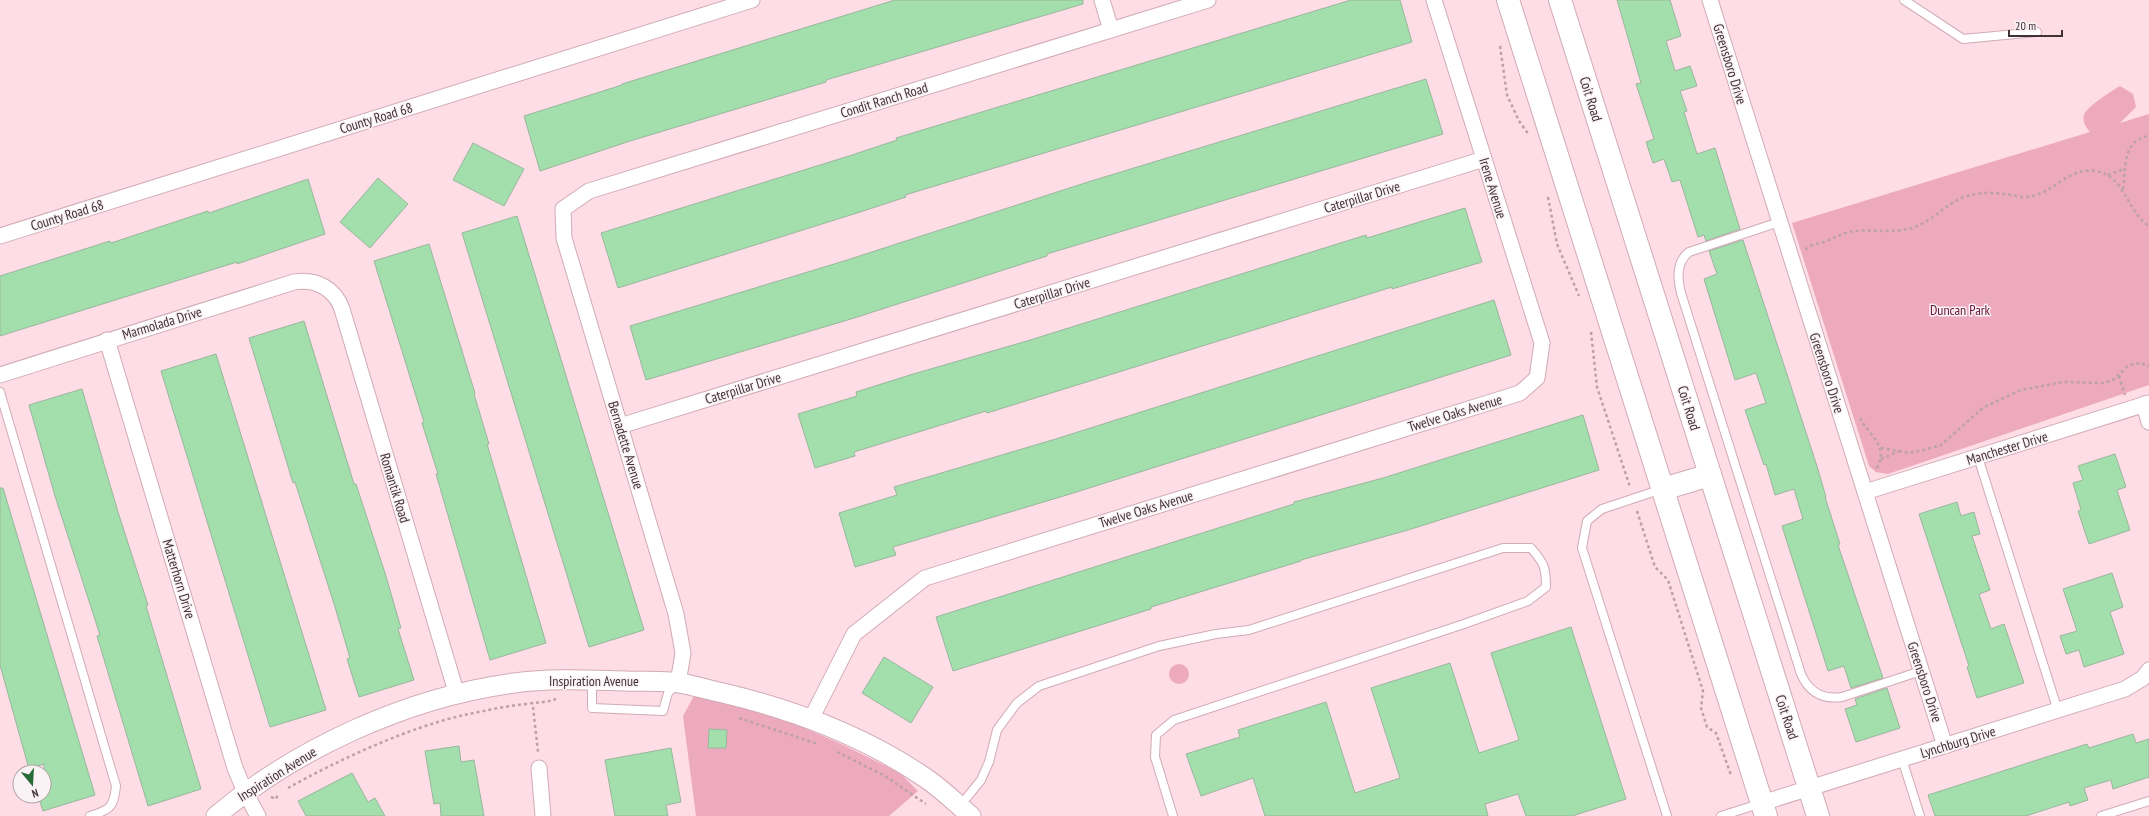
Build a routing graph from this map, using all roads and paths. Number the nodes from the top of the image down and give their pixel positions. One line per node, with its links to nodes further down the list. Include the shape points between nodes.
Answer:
1 (752, 0): 22 (street, County Road 68)
2 (1102, 0): 9 (street)
3 (1208, 0): 9 (street, Condit Ranch Road)
4 (1434, 0): 14 (street, Irene Avenue)
5 (1508, 0): 42 (main road)
6 (1560, 0): 40 (main road, Coit Road)
7 (1710, 0): 20 (street, Greensboro Drive)
8 (1904, 0): 10 (lane, via 1963,38)
9 (1111, 30): 19 (street, Condit Ranch Road, via 590,191)
10 (2037, 32)
11 (1499, 39): 13 (path, via 1507,95)
12 (2149, 136): 15 (path, via 2139,138 2130,147)
13 (1531, 141)
14 (1484, 159): 30 (street, Irene Avenue, via 1542,344); 35 (street, Caterpillar Drive)
15 (2124, 170): 16 (path); 17 (path)
16 (2108, 175): 17 (path); 23 (path, via 2084,170 2071,174 2048,191 2024,197 1977,193 1954,202 1916,226 1896,231 1869,230 1845,233 1805,248)
17 (2122, 189): 21 (path, via 2131,207)
18 (1546, 191): 25 (path, via 1557,244)
19 (562, 209): 35 (street, Bernadette Avenue, via 564,238)
20 (1779, 222): 43 (street, Greensboro Drive); 46 (lane, via 1689,252 1680,264 1678,277 1801,674 1812,690 1820,696 1829,698 1842,697)
21 (2149, 226)
22 (0, 236)
23 (1808, 256)
24 (324, 287): 27 (street, Marmolada Drive, via 311,281 294,282); 49 (street, Romantik Road, via 336,296 341,307)
25 (1581, 302)
26 (1588, 324): 44 (path, via 1597,387)
27 (107, 340): 29 (street, Marmolada Drive); 62 (street, Matterhorn Drive, via 235,768)
28 (2149, 366): 37 (path, via 2141,363 2129,365 2113,380 2103,383 2063,382 2021,390 1984,407 1941,445 1909,453)
29 (0, 375)
30 (1538, 376): 54 (street, Twelve Oaks Avenue, via 1520,392 925,578 854,634)
31 (0, 392): 68 (lane, via 116,786 115,801 106,811)
32 (2147, 404): 34 (street); 38 (street, Manchester Drive)
33 (1858, 415): 36 (path)
34 (2149, 422)
35 (620, 426): 48 (street, Bernadette Avenue, via 676,614 683,652)
36 (1880, 448): 37 (path); 39 (path)
37 (1898, 451): 39 (path)
38 (1978, 457): 41 (street, Manchester Drive); 52 (lane)
39 (1882, 459): 41 (path, via 1877,468)
40 (1710, 475): 42 (main road); 61 (main road, Coit Road)
41 (1883, 487): 43 (street, Manchester Drive)
42 (1663, 489): 44 (lane); 66 (main road)
43 (1865, 492): 46 (street, Greensboro Drive)
44 (1633, 498): 60 (path, via 1656,567 1668,580 1703,691 1701,708 1707,727 1716,733); 73 (lane, via 1602,508 1587,521 1582,548)
45 (2149, 670): 52 (street, Lynchburg Drive, via 2143,678 2125,689)
46 (1922, 671): 56 (street, Greensboro Drive)
47 (592, 680): 48 (street, Inspiration Avenue); 48 (lane, via 592,708 663,711 668,693); 49 (street, Inspiration Avenue, via 513,683)
48 (678, 683): 54 (street, Inspiration Avenue, via 743,698)
49 (457, 695): 62 (street, Inspiration Avenue, via 393,713 342,735 288,763)
50 (557, 699): 63 (path, via 543,704 527,704 463,716 411,731 318,771 278,794 276,799)
51 (533, 707): 59 (path)
52 (2058, 711): 56 (street, Lynchburg Drive)
53 (735, 716): 55 (path)
54 (811, 718): 67 (street, Inspiration Avenue, via 874,747 928,779)
55 (822, 745)
56 (1945, 746): 58 (street, Lynchburg Drive)
57 (836, 751): 65 (path, via 885,776)
58 (1902, 759): 61 (street, Lynchburg Drive); 76 (lane)
59 (540, 768): 71 (street)
60 (1732, 781)
61 (1809, 789): 66 (street, Lynchburg Drive); 75 (main road, Coit Road)
62 (245, 792): 69 (street, Inspiration Avenue); 70 (street, Matterhorn Drive)
63 (270, 797)
64 (2149, 801): 77 (lane)
65 (932, 808)
66 (1764, 810): 74 (lane)
67 (966, 811): 72 (lane, via 989,762 997,730 1017,704 1039,686 1159,646 1249,630 1503,548 1531,548 1539,557 1546,570 1546,587 1528,600 1464,624 1174,720 1156,736 1155,757)
68 (90, 816)
69 (216, 816)
70 (258, 816)
71 (543, 816)
72 (1173, 816)
73 (1667, 816)
74 (1721, 816)
75 (1818, 816)
76 (1920, 816)
77 (2101, 816)

